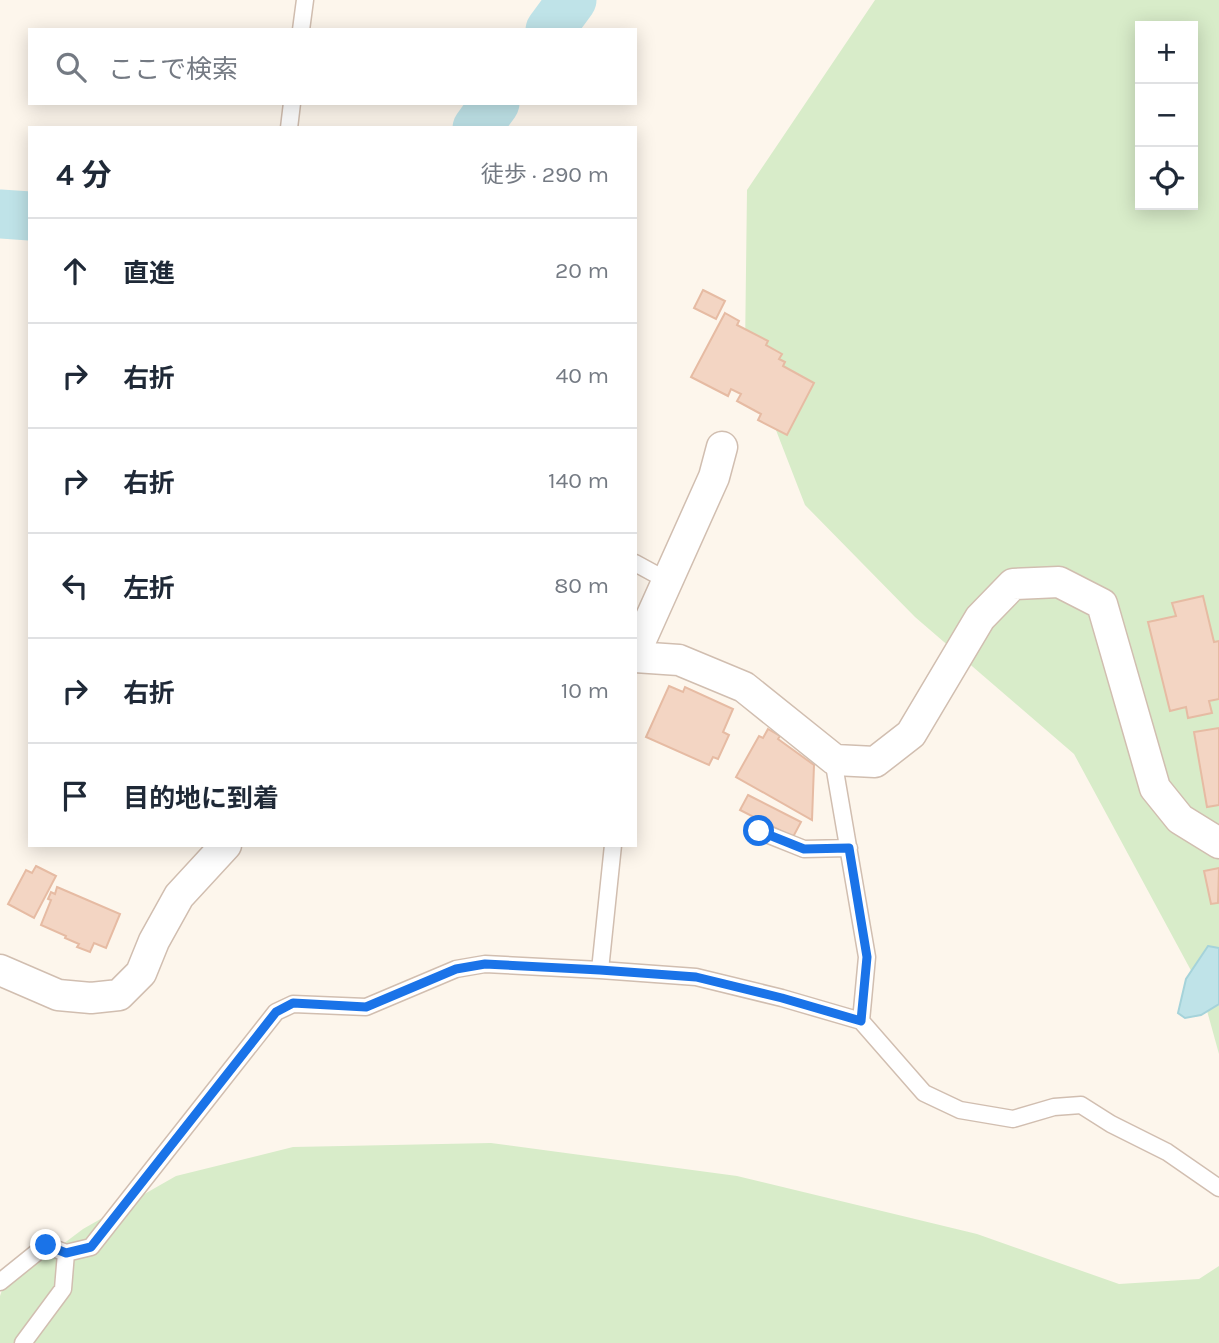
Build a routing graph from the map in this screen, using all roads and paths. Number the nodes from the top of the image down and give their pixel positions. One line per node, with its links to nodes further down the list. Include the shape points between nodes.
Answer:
1 (305, 0): 2 (lane)
2 (301, 28)
3 (292, 105): 4 (lane)
4 (289, 126)
5 (722, 447): 7 (street, via 714,477)
6 (637, 564): 7 (lane)
7 (668, 581): 8 (street)
8 (637, 651)
9 (637, 655): 10 (street, via 678,660 744,687)
10 (833, 759): 12 (street, via 875,762 911,734 981,618 1013,584 1059,582 1102,604 1155,788 1180,819); 15 (lane)
11 (759, 831): 15 (lane, via 804,849)
12 (1219, 843)
13 (224, 847): 16 (street, via 179,896 141,973 119,995 91,999 58,995)
14 (613, 847): 17 (lane)
15 (849, 848): 18 (lane, via 867,957)
16 (0, 970)
17 (600, 970): 18 (lane, via 696,977); 20 (lane, via 485,964 456,969 366,1007 293,1003 276,1012 91,1247)
18 (861, 1021): 19 (lane, via 924,1093 960,1110 1013,1119 1081,1105 1167,1152)
19 (1219, 1188)
20 (66, 1253): 21 (lane, via 46,1245); 22 (lane, via 63,1289)
21 (0, 1282)
22 (23, 1343)

